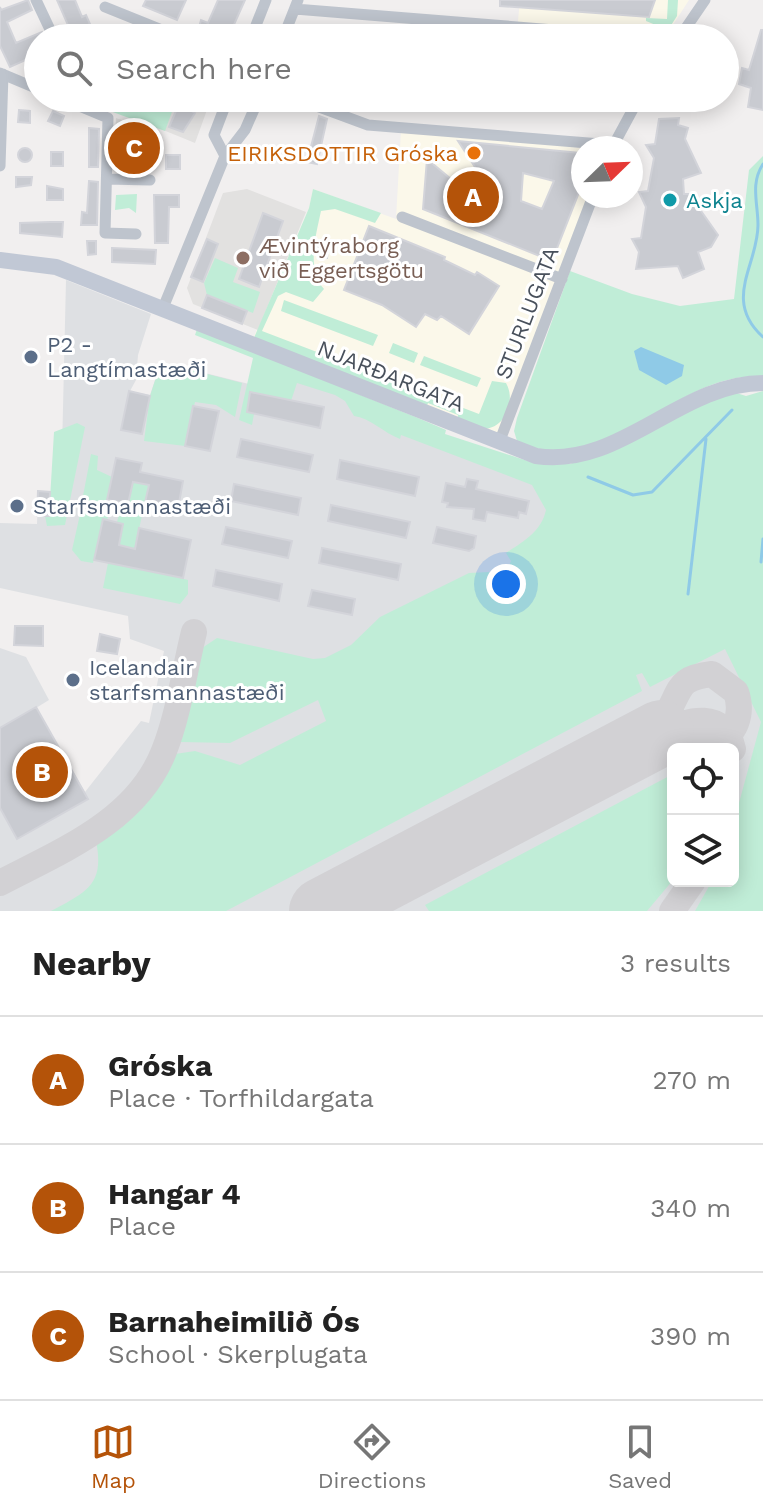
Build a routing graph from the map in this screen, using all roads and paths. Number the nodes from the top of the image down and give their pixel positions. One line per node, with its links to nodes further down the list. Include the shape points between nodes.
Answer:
1 (36, 0): 6 (street)
2 (266, 0): 8 (street)
3 (705, 0): 11 (street)
4 (297, 4): 9 (street); 10 (street)
5 (105, 7): 7 (street)
6 (47, 24)
7 (147, 24)
8 (257, 24)
9 (289, 24)
10 (507, 24)
11 (689, 24)
12 (2, 74): 13 (street); 22 (street)
13 (24, 83)
14 (94, 112): 23 (street, via 108,118)
15 (223, 112): 21 (street, via 214,135)
16 (253, 112): 21 (street)
17 (333, 112): 20 (street, via 368,125)
18 (632, 112): 19 (street)
19 (619, 136)
20 (571, 143)
21 (225, 156): 30 (street)
22 (0, 166)
23 (107, 179): 24 (street); 27 (street, via 105,233)
24 (150, 180)
25 (589, 208): 29 (street, STURLUGATA)
26 (402, 217): 29 (street)
27 (136, 234)
28 (0, 260): 30 (main road, NJARÐARGATA, via 56,267)
29 (562, 279): 32 (street, STURLUGATA)
30 (163, 308): 32 (main road, NJARÐARGATA)
31 (763, 383): 32 (main road, NJARÐARGATA, via 709,392 616,441 567,459 536,456)
32 (499, 443)

